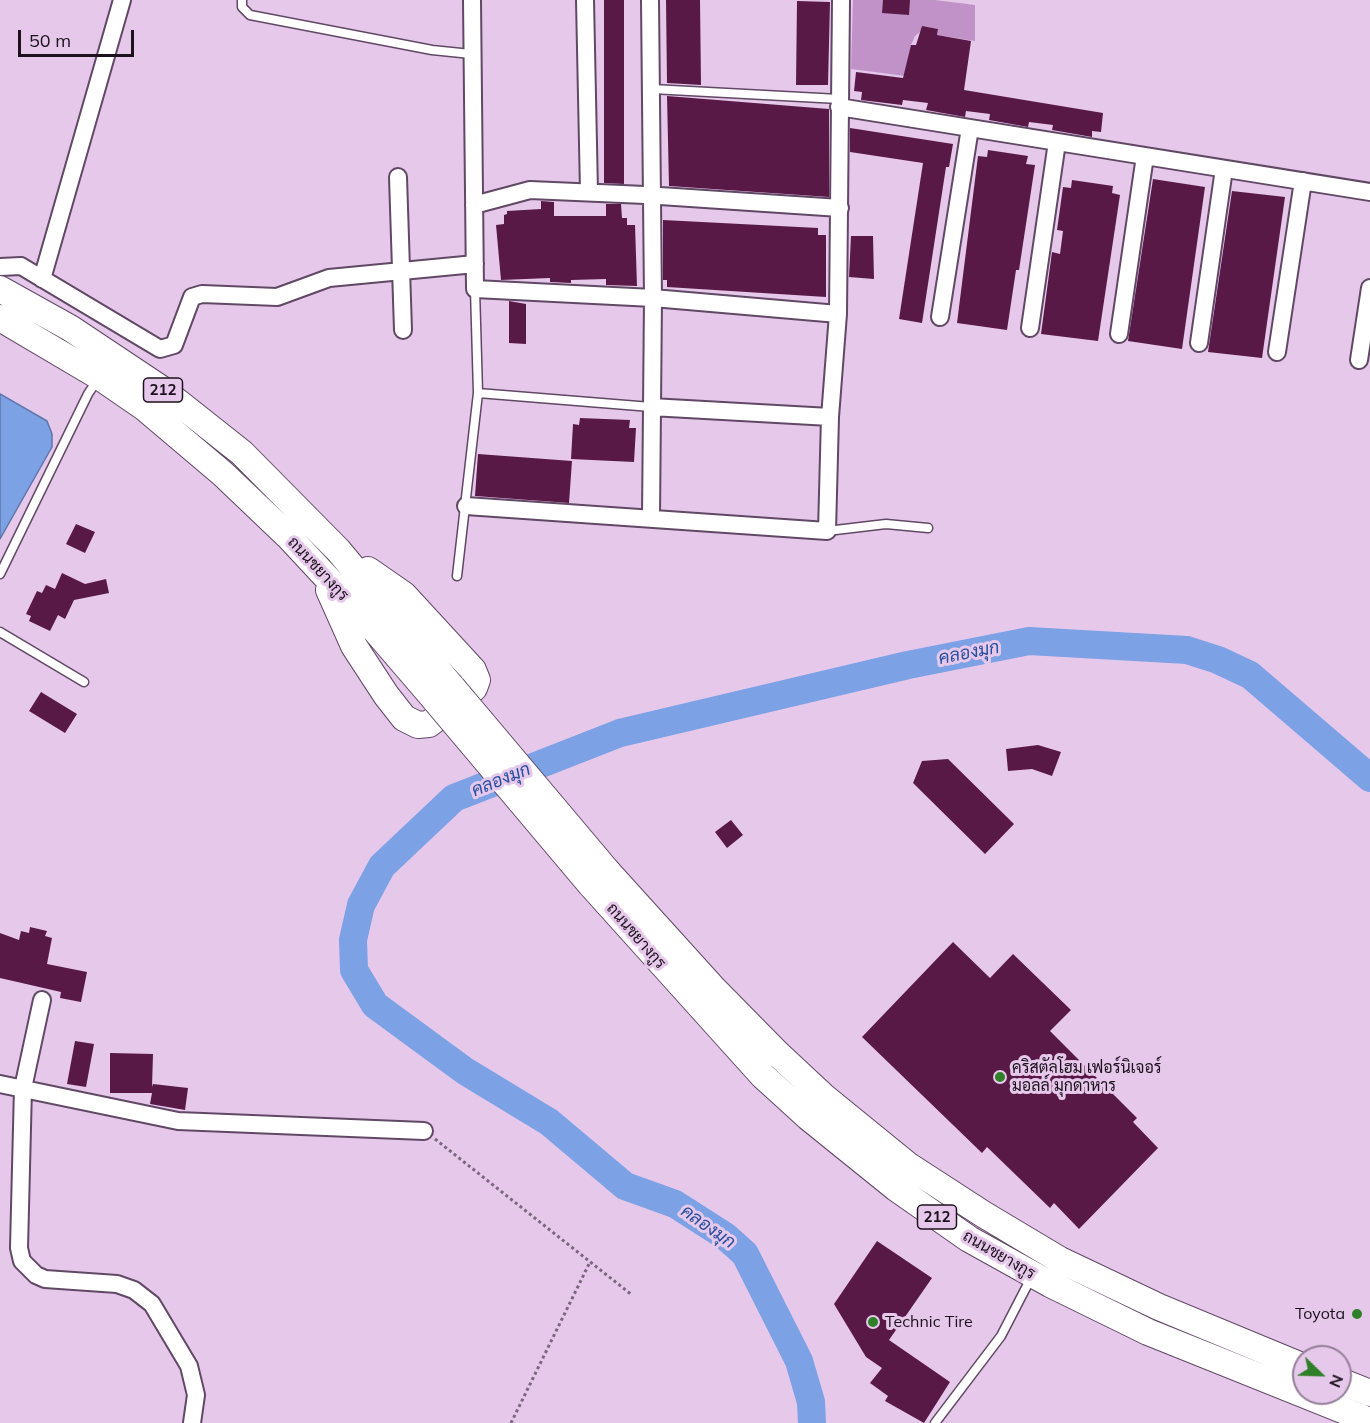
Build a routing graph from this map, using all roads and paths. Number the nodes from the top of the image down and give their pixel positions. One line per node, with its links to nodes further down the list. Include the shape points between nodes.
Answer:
1 (122, 0): 24 (street)
2 (242, 0): 7 (lane, via 242,7 250,15)
3 (472, 0): 7 (street)
4 (585, 0): 16 (street)
5 (650, 0): 8 (street)
6 (841, 0): 9 (street)
7 (471, 54): 19 (street)
8 (652, 89): 9 (lane); 18 (street)
9 (839, 103): 10 (street); 20 (street)
10 (970, 128): 11 (street); 30 (street)
11 (1057, 142): 12 (street); 32 (street)
12 (1145, 156): 13 (street); 34 (street)
13 (1224, 169): 15 (street); 35 (street)
14 (398, 177): 23 (street)
15 (1303, 181): 17 (street); 36 (street)
16 (589, 192): 18 (street); 19 (street, via 530,190)
17 (1370, 192)
18 (653, 195): 20 (street); 28 (street)
19 (474, 205): 21 (street)
20 (840, 208): 29 (street)
21 (475, 264): 23 (street); 27 (street)
22 (0, 267): 24 (street, via 21,266)
23 (401, 272): 24 (street, via 329,278 278,297 192,297 174,345 160,349); 33 (street)
24 (42, 279)
25 (1370, 288): 37 (street)
26 (0, 289): 46 (main road, ถนนชยางกูร / 212, via 70,328 160,388 242,453)
27 (475, 289): 28 (street); 39 (lane)
28 (653, 298): 29 (street); 40 (street)
29 (838, 314): 41 (street)
30 (940, 317)
31 (0, 318): 38 (main road, ถนนชยางกูร / 212)
32 (1030, 328)
33 (403, 330)
34 (1119, 334)
35 (1199, 343)
36 (1277, 352)
37 (1359, 360)
38 (100, 377): 47 (main road, ถนนชยางกูร / 212, via 145,408 223,474); 48 (lane)
39 (478, 393): 40 (lane); 42 (lane)
40 (651, 407): 41 (street); 43 (street)
41 (830, 417): 45 (street)
42 (466, 506): 43 (street); 49 (lane)
43 (651, 518): 45 (street)
44 (928, 528): 45 (lane, via 886,524)
45 (827, 531)
46 (338, 550): 47 (main road, via 404,595 473,669 477,680 474,688 429,724 417,725 404,718 354,646); 52 (main road, ถนนชยางกูร / 212)
47 (319, 569): 52 (main road, ถนนชยางกูร / 212)
48 (0, 574)
49 (457, 576)
50 (0, 632): 51 (lane)
51 (84, 682)
52 (444, 694): 53 (main road, ถนนชยางกูร / 212, bridge)
53 (599, 878): 59 (main road, ถนนชยางกูร / 212, via 703,1013 763,1076 896,1188 969,1239); 61 (main road, ถนนชยางกูร / 212, via 778,1054 909,1166 1060,1260 1159,1308)
54 (42, 1000): 56 (street)
55 (0, 1084): 56 (street)
56 (23, 1088): 57 (street, via 178,1121); 63 (street, via 19,1248 22,1261 45,1279 117,1284 134,1290 152,1304 189,1366 196,1395)
57 (424, 1131): 58 (path)
58 (589, 1264): 60 (path); 64 (path)
59 (1033, 1275): 62 (main road, ถนนชยางกูร / 212, via 1148,1332); 65 (lane, via 1000,1336)
60 (632, 1295)
61 (1292, 1362)
62 (1356, 1419)
63 (192, 1423)
64 (511, 1423)
65 (935, 1423)

